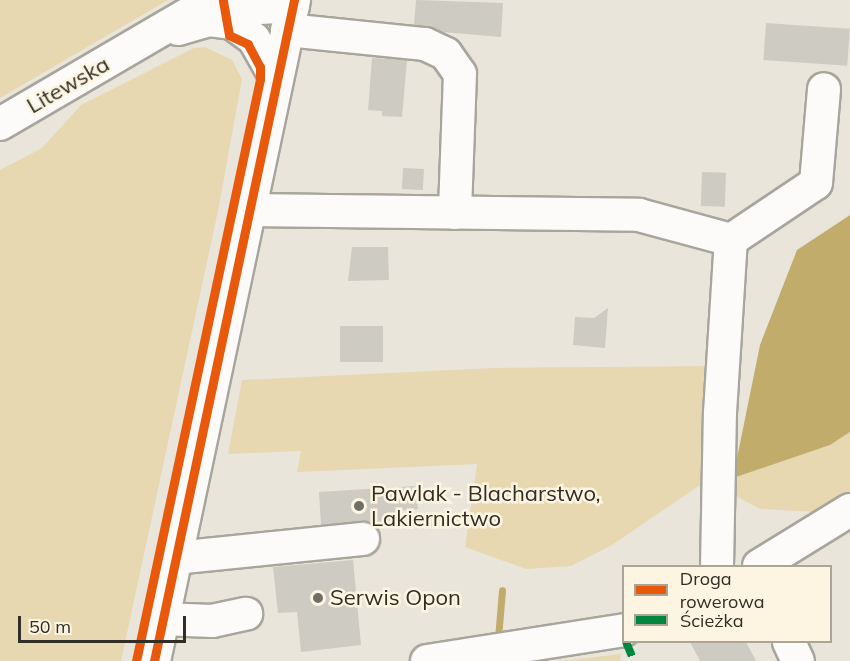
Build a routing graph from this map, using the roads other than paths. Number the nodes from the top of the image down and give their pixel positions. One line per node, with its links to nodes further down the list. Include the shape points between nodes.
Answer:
1 (290, 9): 2 (street, Litewska); 3 (street); 7 (street, Litewska, via 425,44 446,54 460,74)
2 (210, 10): 3 (street, via 243,29 264,52); 5 (street, Litewska, via 135,46)
3 (276, 78): 6 (street)
4 (824, 89): 8 (street, via 816,183)
5 (0, 124)
6 (248, 210): 7 (street); 11 (street)
7 (455, 213): 8 (street, via 639,215)
8 (731, 240): 12 (street, via 720,413)
9 (850, 510): 13 (street)
10 (363, 539): 11 (street)
11 (175, 558): 15 (street)
12 (717, 565)
13 (762, 565)
14 (246, 614): 15 (street, via 212,621)
15 (162, 619): 18 (street)
16 (622, 630): 19 (street)
17 (789, 643): 20 (street)
18 (154, 661)
19 (427, 661)
20 (798, 661)

